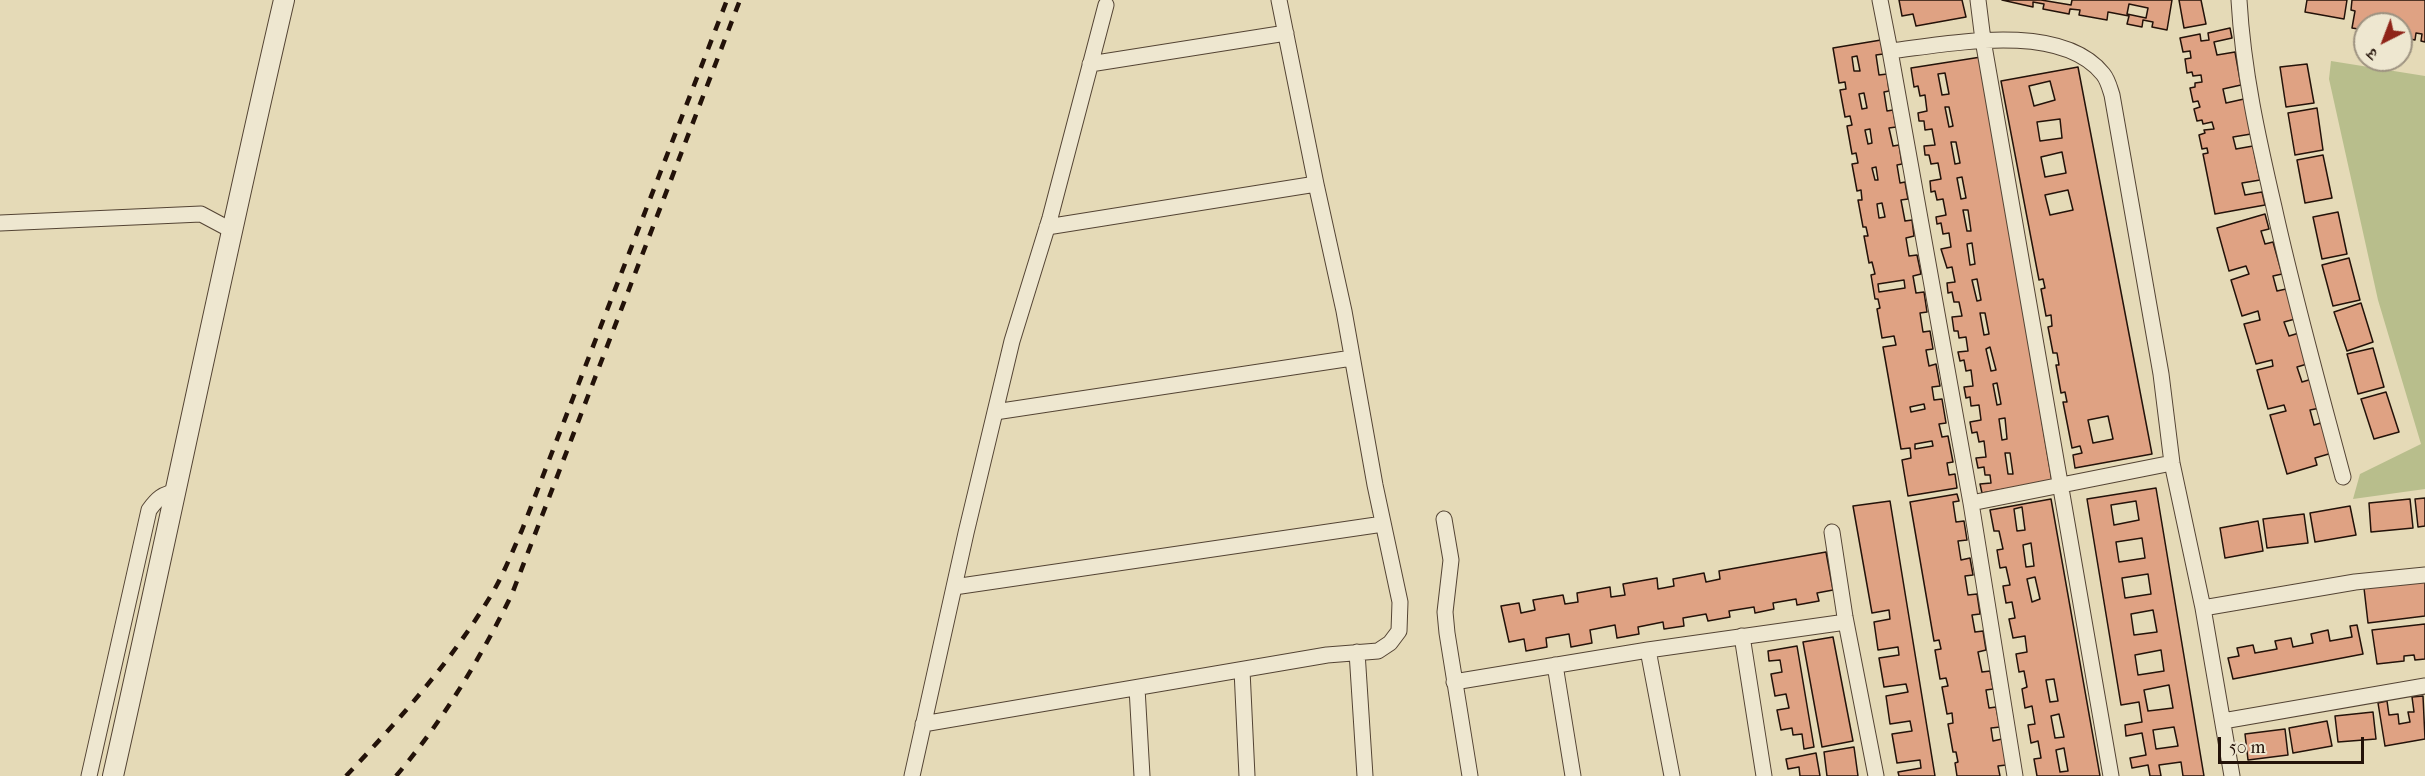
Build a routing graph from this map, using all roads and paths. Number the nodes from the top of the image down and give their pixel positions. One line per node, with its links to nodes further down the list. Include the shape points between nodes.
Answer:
1 (284, 0): 14 (street)
2 (1279, 0): 7 (street)
3 (1880, 0): 9 (street)
4 (1978, 0): 8 (street)
5 (2239, 0): 18 (street, via 2251,107 2293,291)
6 (1106, 4): 10 (street)
7 (1286, 33): 10 (street); 11 (street)
8 (1983, 40): 9 (street); 17 (street, via 2050,43 2089,61 2105,76 2119,131 2161,374); 19 (street)
9 (1890, 51): 21 (street)
10 (1090, 64): 13 (street)
11 (1316, 184): 13 (street); 15 (street)
12 (0, 223): 14 (street, via 201,214)
13 (1047, 227): 16 (street, via 1020,310)
14 (231, 230): 20 (street)
15 (1352, 358): 16 (street); 23 (street)
16 (995, 412): 26 (street)
17 (2172, 463): 19 (street); 27 (street)
18 (2343, 477)
19 (2061, 486): 21 (street); 51 (street)
20 (177, 492): 39 (street, via 166,493 149,510); 40 (street)
21 (1971, 503): 50 (street)
22 (1444, 519): 34 (street, via 1451,560 1445,612)
23 (1383, 524): 26 (street); 31 (street, via 1400,602 1399,631 1378,651)
24 (1832, 532): 28 (street)
25 (2425, 575): 27 (street, via 2355,582)
26 (954, 587): 38 (street)
27 (2204, 608): 37 (street)
28 (1846, 622): 29 (street); 49 (street)
29 (1742, 636): 30 (street); 48 (street)
30 (1648, 650): 32 (street); 47 (street)
31 (1357, 652): 33 (street); 44 (street)
32 (1555, 665): 34 (street); 46 (street)
33 (1242, 670): 36 (street); 43 (street)
34 (1454, 682): 45 (street)
35 (2425, 687): 37 (street)
36 (1137, 688): 38 (street); 42 (street)
37 (2223, 721): 52 (street)
38 (923, 724): 41 (street)
39 (89, 776)
40 (113, 776)
41 (912, 776)
42 (1142, 776)
43 (1247, 776)
44 (1365, 776)
45 (1470, 776)
46 (1573, 776)
47 (1672, 776)
48 (1764, 776)
49 (1876, 776)
50 (2015, 776)
51 (2111, 776)
52 (2232, 776)

